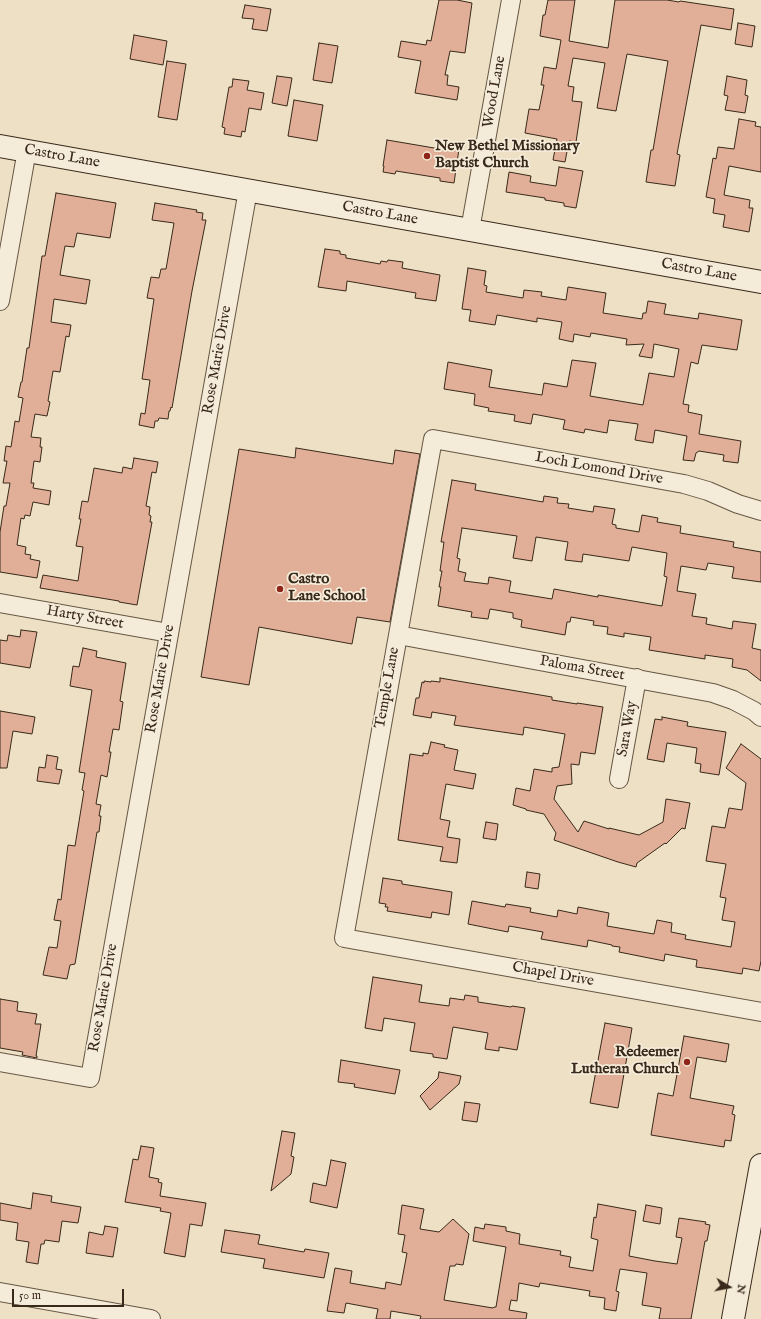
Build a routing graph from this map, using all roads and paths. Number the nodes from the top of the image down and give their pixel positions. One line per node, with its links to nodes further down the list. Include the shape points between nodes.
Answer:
1 (511, 0): 5 (street, Wood Lane)
2 (0, 146): 3 (street, Castro Lane)
3 (27, 150): 4 (street, Castro Lane); 7 (street)
4 (248, 190): 5 (street, Castro Lane); 11 (street, Rose Marie Drive)
5 (470, 230): 6 (street, Castro Lane)
6 (761, 282)
7 (0, 301)
8 (433, 439): 9 (street, Loch Lomond Drive, via 684,484); 12 (street, Temple Lane)
9 (761, 511)
10 (0, 603): 11 (street, Harty Street)
11 (169, 633): 18 (street, Rose Marie Drive, via 90,1078)
12 (398, 636): 13 (street, Paloma Street); 16 (street, Temple Lane)
13 (637, 678): 14 (street, Paloma Street, via 712,693 733,700); 15 (street, Sara Way)
14 (761, 717)
15 (619, 779)
16 (344, 938): 17 (street, Chapel Drive)
17 (761, 1012)
18 (0, 1062)
19 (761, 1165): 22 (street)
20 (0, 1292): 21 (street)
21 (151, 1319)
22 (733, 1319)

